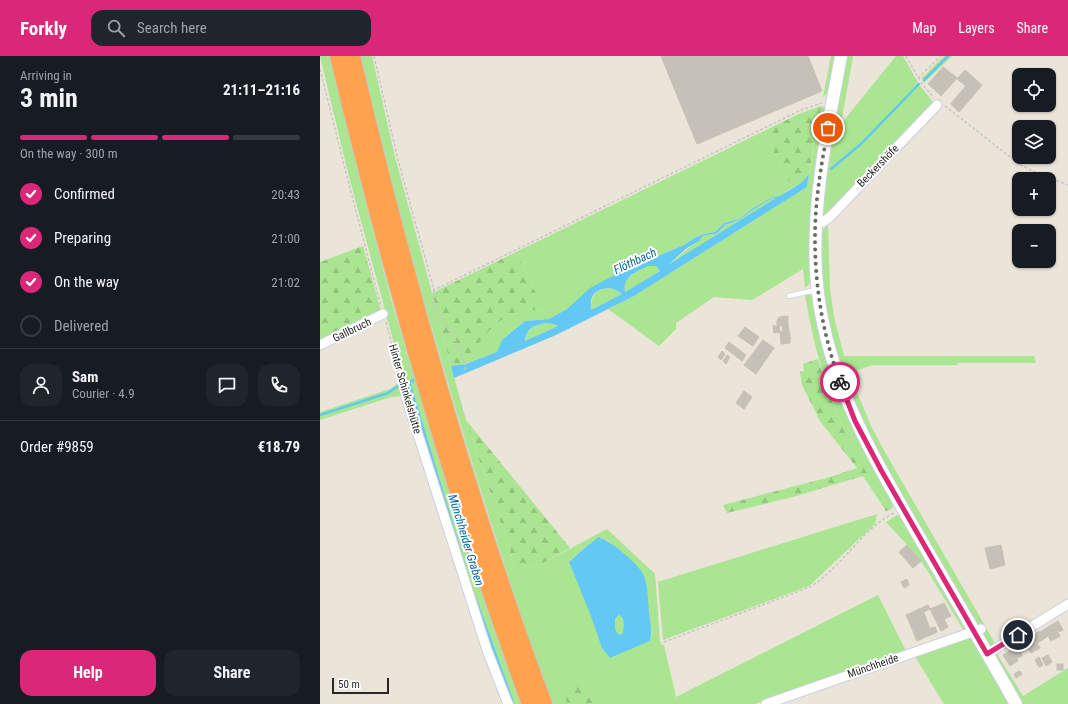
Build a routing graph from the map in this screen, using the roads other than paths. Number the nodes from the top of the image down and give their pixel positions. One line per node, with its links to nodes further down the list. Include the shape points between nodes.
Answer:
1 (338, 56): 10 (highway, via 375,207)
2 (352, 56): 10 (highway)
3 (841, 56): 5 (street, via 820,182)
4 (937, 105): 5 (street, Beckershöfe, via 830,217)
5 (816, 224): 6 (street)
6 (818, 289): 7 (lane); 14 (street, via 827,343 861,433 903,510)
7 (789, 296)
8 (384, 314): 9 (street, Gallbruch)
9 (320, 346)
10 (425, 365): 11 (highway)
11 (434, 395): 17 (highway, via 472,537); 18 (highway)
12 (406, 397): 16 (street, Hinter Schinkelshütte, via 487,650)
13 (1068, 604): 15 (street)
14 (977, 630): 15 (street); 19 (street, Münchheide)
15 (987, 654): 20 (street)
16 (508, 704)
17 (530, 704)
18 (544, 704)
19 (766, 704)
20 (1016, 704)

